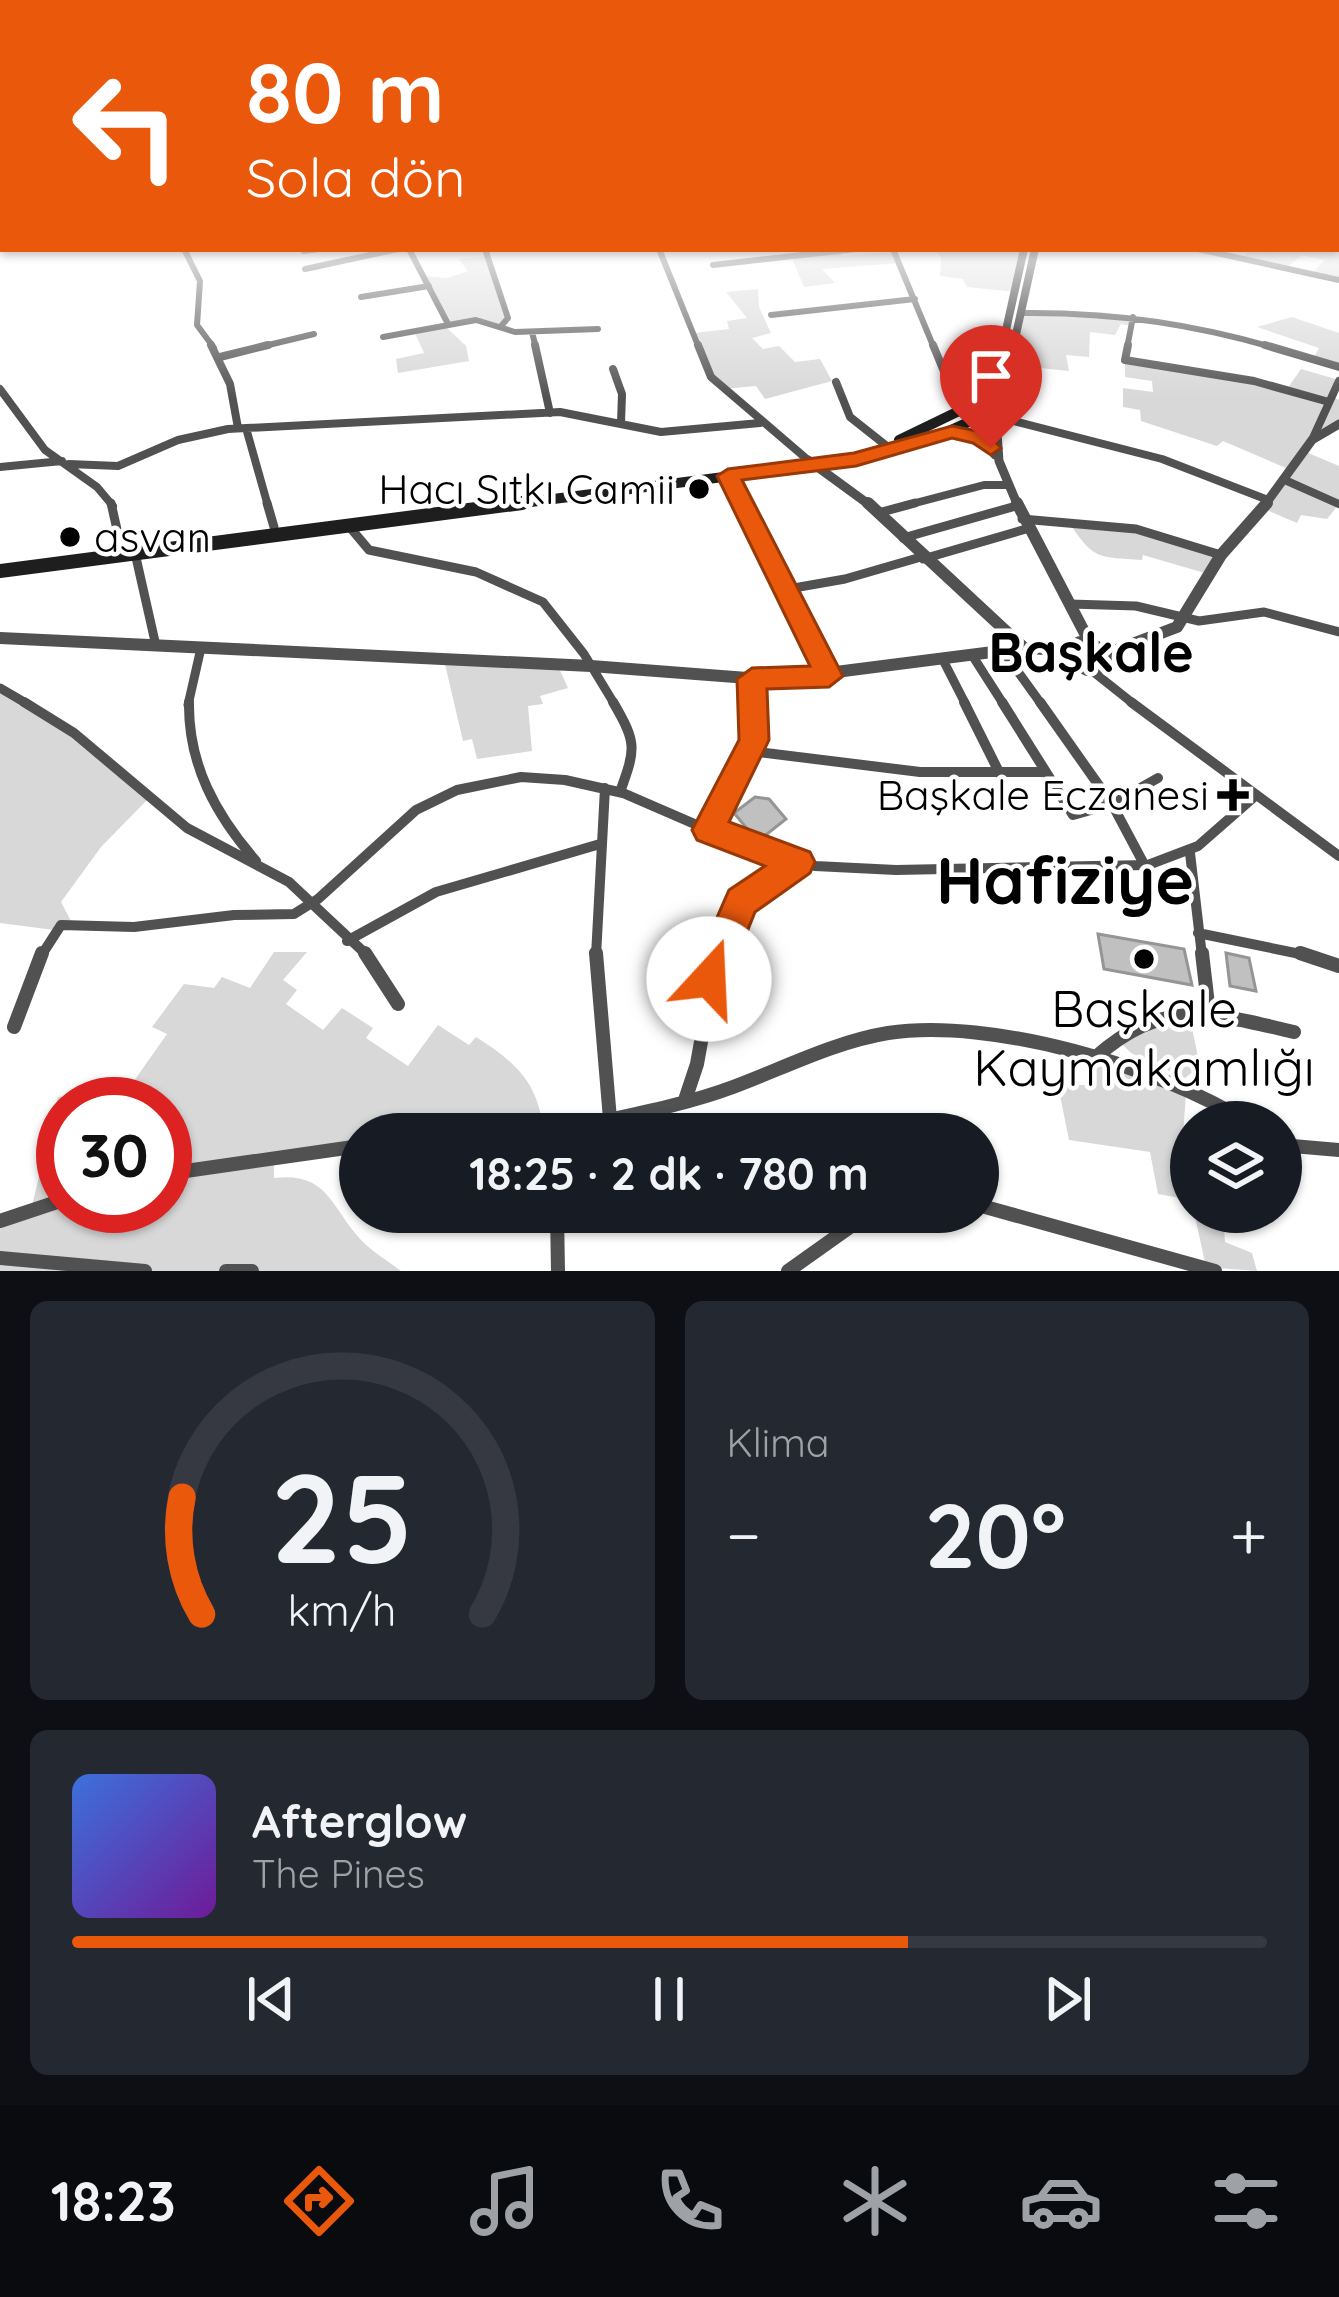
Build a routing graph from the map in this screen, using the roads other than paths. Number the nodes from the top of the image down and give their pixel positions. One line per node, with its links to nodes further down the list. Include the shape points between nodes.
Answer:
1 (200, 280): 20 (street, via 197,325)
2 (426, 280): 8 (street)
3 (498, 280): 15 (street, via 508,320)
4 (671, 280): 32 (street, via 706,368)
5 (907, 280): 10 (street)
6 (1017, 280): 27 (main road, via 997,370)
7 (1029, 280): 11 (main road)
8 (429, 286): 9 (street); 14 (street)
9 (361, 297)
10 (915, 298): 12 (street); 27 (street, via 948,381)
11 (1023, 313): 13 (street); 29 (main road)
12 (771, 315)
13 (1133, 317): 21 (street, via 1221,331); 26 (street, via 1126,360)
14 (448, 324): 15 (street); 19 (street)
15 (502, 325): 17 (street)
16 (598, 328): 17 (street)
17 (532, 332): 28 (street)
18 (314, 334): 20 (street)
19 (382, 338)
20 (220, 357): 34 (street)
21 (1339, 367)
22 (613, 369): 31 (street)
23 (1339, 381): 26 (street)
24 (836, 382): 38 (street, via 850,417)
25 (0, 389): 41 (street, via 40,445)
26 (1329, 402): 36 (street)
27 (966, 404): 29 (main road); 30 (main road); 38 (main road)
28 (550, 413): 31 (street); 34 (street)
29 (998, 415): 30 (main road); 39 (street); 46 (street, via 1162,459)
30 (974, 420): 35 (main road); 37 (street)
31 (621, 422): 32 (street, via 669,432)
32 (760, 423): 40 (street)
33 (1339, 424): 36 (street)
34 (242, 428): 41 (street, via 178,440 118,466); 52 (street)
35 (952, 432): 37 (street); 38 (main road)
36 (1312, 440): 44 (street)
37 (985, 441): 39 (street)
38 (889, 447): 40 (main road)
39 (999, 461): 45 (street)
40 (812, 462): 43 (main road); 49 (street); 52 (main road)
41 (66, 463): 42 (street); 54 (street, via 105,494)
42 (0, 467)
43 (728, 476): 51 (main road); 59 (street)
44 (1287, 481): 46 (street); 47 (street)
45 (1007, 484): 48 (street); 49 (street)
46 (1268, 500): 56 (street)
47 (1339, 504)
48 (1016, 506): 50 (street); 53 (street)
49 (878, 513): 53 (street)
50 (1024, 524): 56 (street, via 1136,529); 57 (street); 60 (street)
51 (348, 525): 55 (main road); 73 (street, via 369,550 476,572 535,596)
52 (274, 527): 54 (main road)
53 (903, 538): 57 (street)
54 (121, 547): 58 (main road)
55 (135, 553): 58 (main road); 65 (street)
56 (1221, 555): 61 (street)
57 (922, 558): 59 (street); 67 (street)
58 (0, 567)
59 (788, 589): 75 (street)
60 (1070, 604): 61 (street, via 1136,605); 64 (street)
61 (1184, 617): 62 (street, via 1264,613); 70 (street, via 1168,632)
62 (1339, 632)
63 (0, 638): 65 (street)
64 (1090, 643): 68 (street); 70 (street)
65 (156, 646): 66 (street)
66 (201, 648): 73 (street); 91 (street, via 188,683 190,747 223,822)
67 (1024, 648): 68 (street); 69 (street)
68 (1066, 650): 74 (street)
69 (1002, 651): 71 (street); 85 (street)
70 (1106, 654): 74 (street, via 1105,667)
71 (972, 656): 72 (street); 79 (street)
72 (943, 660): 75 (street); 80 (street)
73 (591, 666): 76 (street); 83 (street, via 635,744)
74 (1091, 670): 84 (street)
75 (829, 676): 76 (street)
76 (752, 679): 78 (street)
77 (0, 688): 91 (street, via 74,733 187,828)
78 (750, 751): 80 (street); 86 (street)
79 (1045, 772): 80 (street); 85 (street, via 1073,815)
80 (1000, 774)
81 (1158, 778): 85 (street)
82 (605, 788): 83 (street); 87 (street); 93 (street, via 521,777 442,796 402,819)
83 (620, 792): 86 (street)
84 (1254, 797): 88 (street); 89 (street)
85 (1112, 804): 92 (street)
86 (708, 830): 90 (street)
87 (600, 844): 95 (street, via 457,886); 104 (street, via 595,966)
88 (1190, 853): 92 (street); 94 (street)
89 (1339, 856)
90 (798, 862): 92 (street, via 896,870); 102 (street, via 751,892 730,920 709,979)
91 (260, 865): 93 (street)
92 (1145, 866)
93 (312, 904): 95 (street); 99 (street, via 294,914 176,925 61,925 47,941)
94 (1198, 932): 96 (street); 98 (street)
95 (347, 941): 97 (street, via 378,967)
96 (1339, 966)
97 (398, 1004)
98 (1209, 1013): 100 (street); 101 (street, via 1140,1021)
99 (14, 1027)
100 (1294, 1032)
101 (1096, 1057): 102 (street, via 1014,1035 890,1033); 103 (street)
102 (685, 1100): 105 (street)
103 (1207, 1101)
104 (609, 1113)
105 (634, 1113)
106 (1302, 1147): 108 (street)
107 (339, 1149): 109 (street)
108 (1339, 1150)
109 (192, 1170)
110 (999, 1208): 121 (street)
111 (36, 1209): 112 (street)
112 (0, 1221)
113 (557, 1233): 119 (street)
114 (841, 1233): 120 (street)
115 (0, 1258): 116 (street)
116 (145, 1271)
117 (226, 1271): 118 (street)
118 (252, 1271)
119 (558, 1271)
120 (788, 1271)
121 (1215, 1271)

